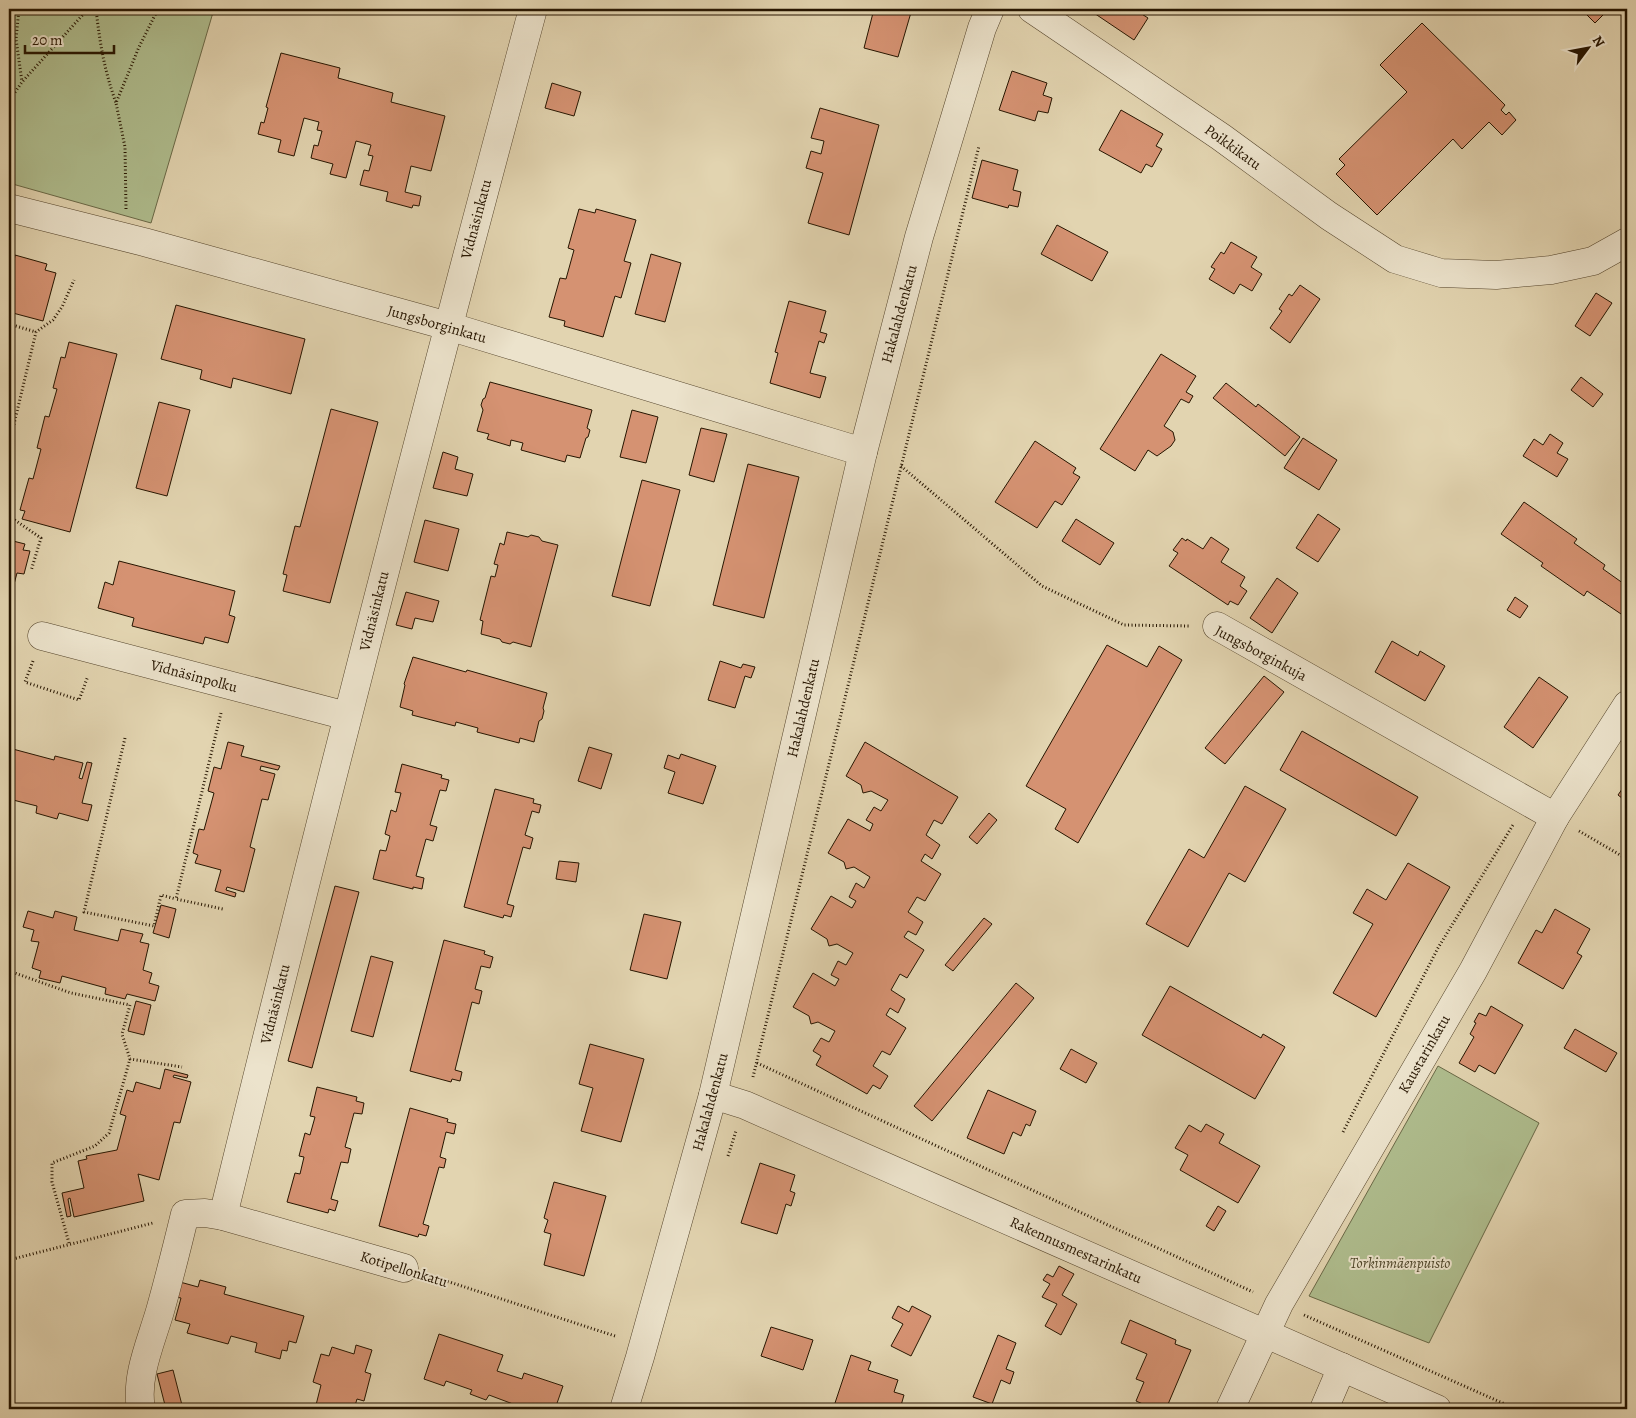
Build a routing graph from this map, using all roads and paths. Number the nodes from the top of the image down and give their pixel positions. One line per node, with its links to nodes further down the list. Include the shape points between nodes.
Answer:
1 (18, 9): 8 (path, via 16,39)
2 (88, 9): 8 (path)
3 (96, 9): 10 (path, via 100,48)
4 (158, 9): 10 (path)
5 (533, 9): 17 (street, Vidnäsinkatu)
6 (990, 9): 20 (street, Hakalahdenkatu, via 919,237)
7 (1032, 9): 14 (street, Poikkikatu, via 1395,259 1441,273 1496,275 1551,270 1593,261)
8 (22, 82): 9 (path)
9 (9, 101)
10 (116, 103): 13 (path, via 125,147)
11 (980, 142): 21 (path)
12 (9, 208): 17 (street, Jungsborginkatu)
13 (125, 214)
14 (1627, 242)
15 (74, 280): 18 (path, via 53,320)
16 (9, 324): 18 (path)
17 (448, 326): 20 (street, Jungsborginkatu); 28 (street, Vidnäsinkatu)
18 (36, 332): 19 (path)
19 (9, 445)
20 (863, 452): 38 (street, Hakalahdenkatu)
21 (901, 466): 24 (path, Jungsborginkuja, via 1042,586 1124,625); 36 (path)
22 (9, 516): 23 (path, via 41,538)
23 (32, 571)
24 (1217, 626): 30 (street, Jungsborginkuja)
25 (42, 636): 28 (street, Vidnäsinpolku)
26 (223, 705): 32 (path)
27 (1627, 705): 30 (street, Kaustarinkatu)
28 (347, 716): 42 (street, Vidnäsinkatu)
29 (125, 738): 32 (path, via 84,912 154,926 161,895)
30 (1555, 817): 31 (path); 46 (street, Kaustarinkatu, via 1473,971)
31 (1627, 859)
32 (176, 899): 33 (path)
33 (223, 909)
34 (9, 971): 35 (path, via 71,993 130,1005 122,1034)
35 (130, 1059): 37 (path); 43 (path, via 109,1133 95,1146 52,1163 52,1182)
36 (757, 1063): 39 (path); 46 (path)
37 (182, 1066)
38 (713, 1095): 39 (street, Rakennusmestarinkatu); 54 (street, Hakalahdenkatu)
39 (745, 1106): 40 (path); 47 (street, Rakennusmestarinkatu)
40 (726, 1162)
41 (185, 1214): 42 (street, Kotipellonkatu); 43 (path); 53 (street, via 144,1365 140,1385)
42 (223, 1216): 45 (street, Kotipellonkatu)
43 (69, 1243): 44 (path)
44 (9, 1260)
45 (404, 1268): 48 (path, Kotipellonkatu)
46 (1279, 1304): 47 (street, Kaustarinkatu); 57 (path)
47 (1265, 1334): 49 (street, Rakennusmestarinkatu); 55 (street, Kaustarinkatu)
48 (621, 1337)
49 (1342, 1367): 51 (street, Rakennusmestarinkatu); 56 (street)
50 (9, 1405): 52 (path)
51 (1428, 1407)
52 (10, 1409)
53 (141, 1409)
54 (624, 1409)
55 (1230, 1409)
56 (1324, 1409)
57 (1516, 1409)

